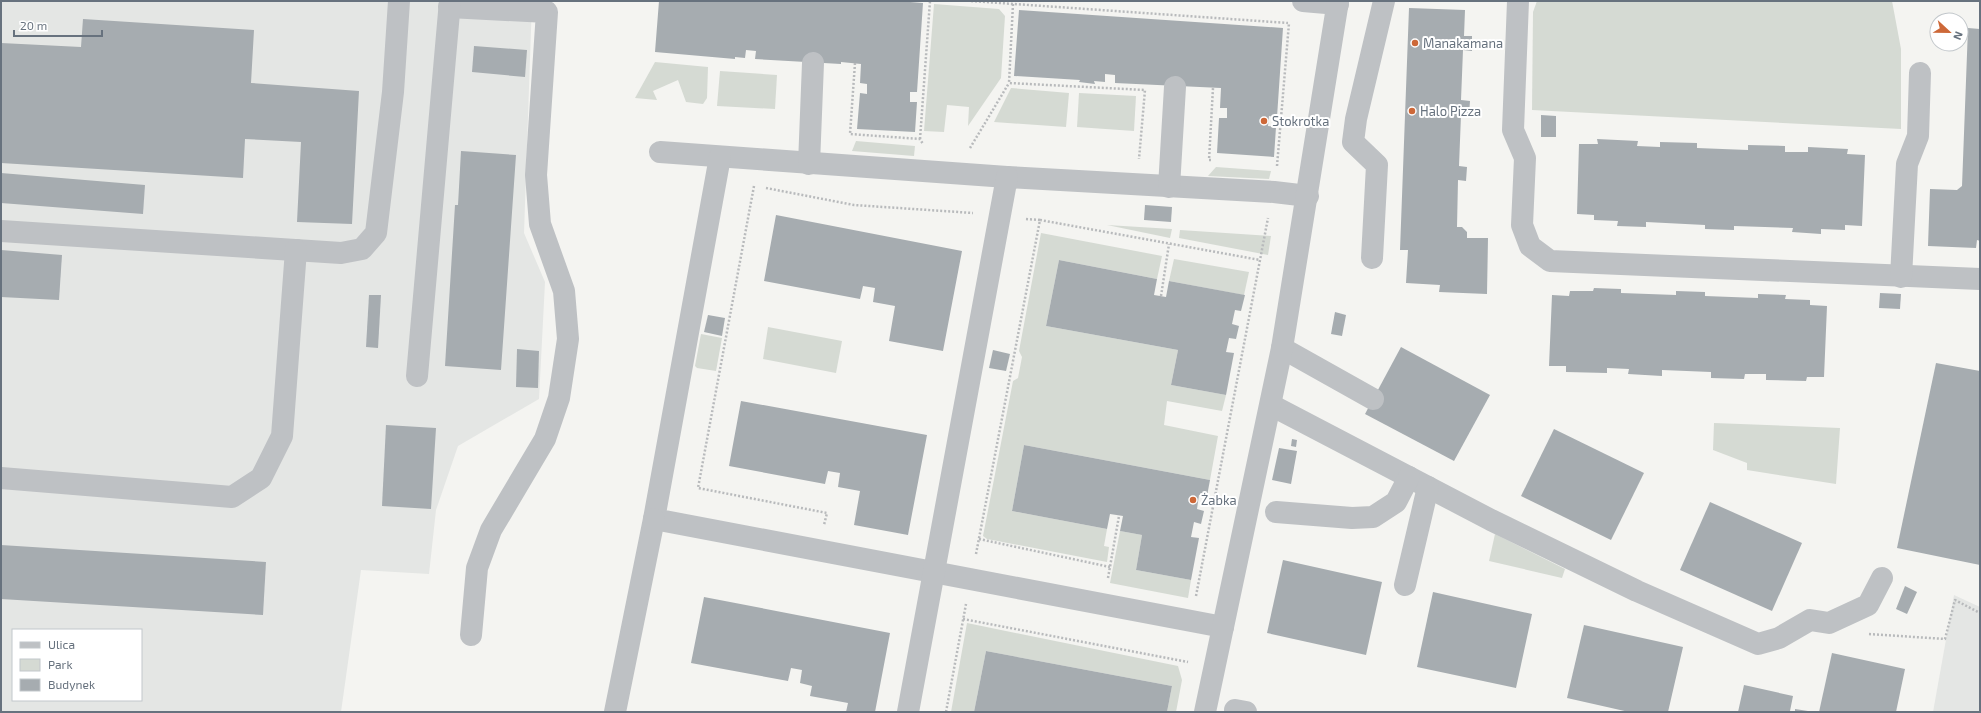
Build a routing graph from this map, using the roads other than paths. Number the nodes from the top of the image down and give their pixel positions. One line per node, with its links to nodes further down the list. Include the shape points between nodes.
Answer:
1 (399, 1): 17 (street, via 394,92 376,233 362,249 341,253)
2 (1308, 1): 5 (street)
3 (1384, 1): 18 (street, via 1356,119 1353,142 1377,165)
4 (1518, 1): 19 (street, via 1513,130 1525,158 1522,225 1530,246 1550,261)
5 (1338, 2): 15 (street)
6 (449, 4): 22 (street); 34 (street, via 547,12 536,175 540,224 564,291 568,339 559,398 545,439 491,530 477,568)
7 (813, 63): 12 (street)
8 (1920, 73): 19 (street, via 1918,136 1908,164)
9 (1175, 87): 14 (street)
10 (660, 152): 11 (street)
11 (720, 157): 12 (street); 29 (street)
12 (809, 164): 13 (street)
13 (1007, 177): 14 (street); 30 (street)
14 (1169, 187): 15 (street)
15 (1308, 196): 21 (street)
16 (1, 231): 17 (street)
17 (296, 250): 26 (street, via 282,436 260,478 232,497)
18 (1372, 258)
19 (1901, 277): 20 (street)
20 (1980, 279)
21 (1282, 348): 23 (street); 24 (street)
22 (416, 376)
23 (1373, 399)
24 (1271, 405): 25 (street); 33 (street)
25 (1409, 477): 27 (street); 28 (street, via 1396,502 1373,516 1352,518)
26 (1, 478)
27 (1428, 487): 31 (street, via 1630,588 1758,644 1779,638 1810,620 1829,623 1868,605); 32 (street)
28 (1276, 512)
29 (654, 519): 30 (street); 35 (street)
30 (933, 573): 33 (street); 36 (street)
31 (1882, 578)
32 (1405, 585)
33 (1224, 627): 37 (street)
34 (471, 635)
35 (615, 712)
36 (908, 712)
37 (1205, 712)
38 (1235, 712): 39 (street)
39 (1246, 712)

